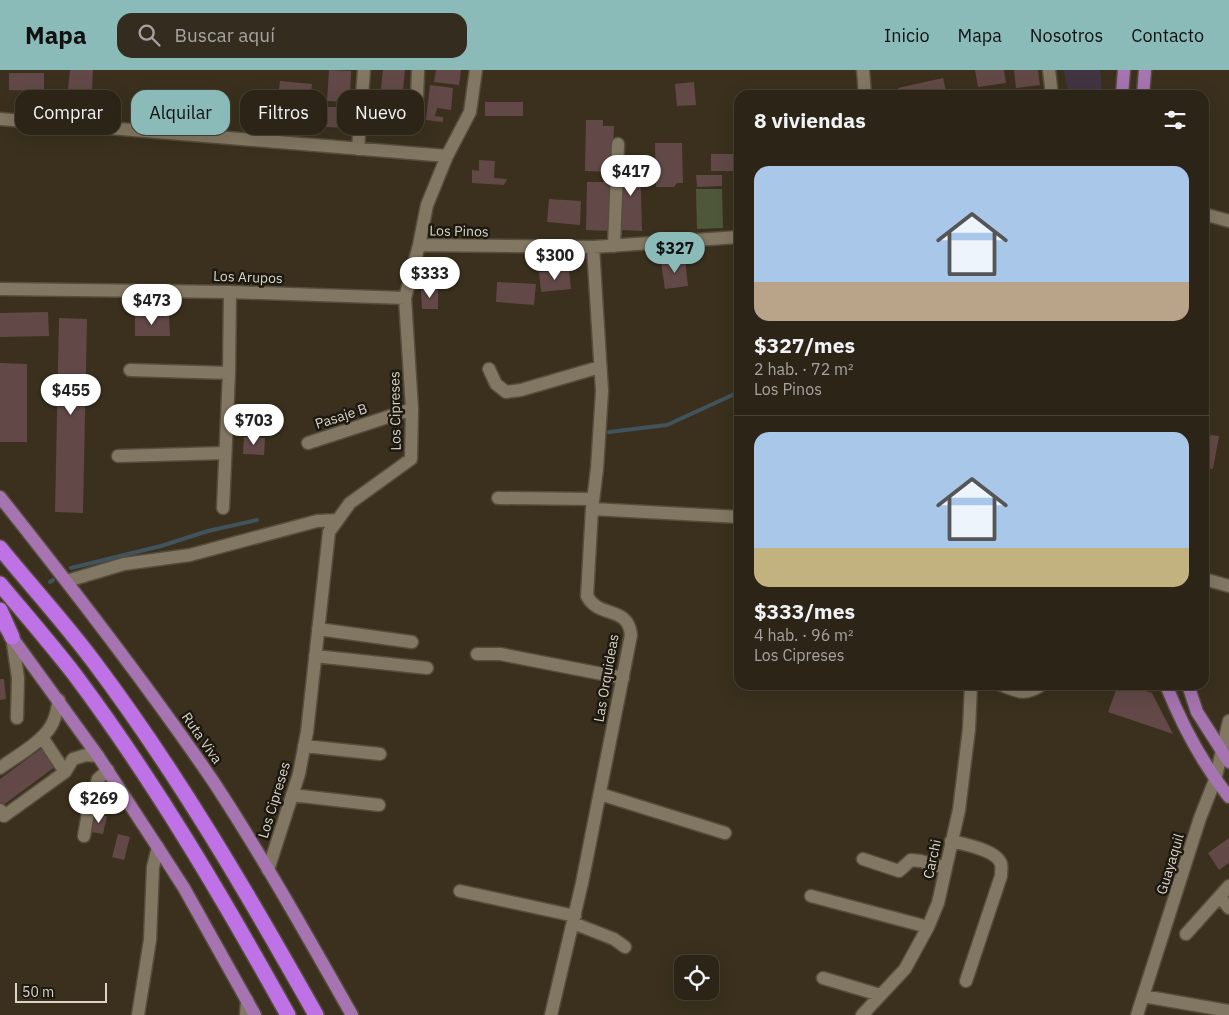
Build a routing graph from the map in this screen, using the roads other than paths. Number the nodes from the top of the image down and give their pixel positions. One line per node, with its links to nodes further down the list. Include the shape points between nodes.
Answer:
1 (364, 70): 8 (street)
2 (418, 70): 9 (street)
3 (476, 70): 18 (street, Los Cipreses, via 470,112)
4 (863, 70): 10 (street)
5 (1049, 70): 11 (street)
6 (1124, 70): 12 (main road)
7 (1145, 70): 13 (main road)
8 (362, 90)
9 (418, 90)
10 (865, 90)
11 (1051, 90)
12 (1122, 90)
13 (1143, 90)
14 (0, 120): 17 (street)
15 (360, 135): 17 (street)
16 (618, 144): 23 (street)
17 (358, 149): 18 (street)
18 (447, 156): 22 (street, Los Cipreses, via 427,205)
19 (1209, 215): 20 (street)
20 (1229, 221)
21 (734, 237): 23 (street, Los Pinos)
22 (419, 245): 24 (street, Los Pinos); 27 (street, Los Cipreses)
23 (614, 246): 24 (street, Los Pinos)
24 (594, 247): 28 (street, Las Orquideas)
25 (0, 289): 26 (street, Los Arupos)
26 (230, 292): 27 (street, Los Arupos); 31 (street)
27 (405, 298): 32 (street, Los Cipreses)
28 (600, 367): 29 (street, via 506,392 496,384); 38 (street, Las Orquideas, via 602,392)
29 (489, 369)
30 (130, 370): 31 (street)
31 (228, 373): 34 (street)
32 (412, 409): 33 (street, Pasaje B); 41 (street, Los Cipreses, via 411,459 350,503)
33 (308, 443)
34 (225, 453): 35 (street); 39 (street)
35 (118, 456)
36 (0, 497): 44 (main road, Ruta Viva)
37 (498, 498): 38 (street)
38 (592, 504): 40 (street); 55 (street, Las Orquideas, via 587,596 591,604 626,618 630,625)
39 (223, 508)
40 (734, 516)
41 (338, 520): 44 (street, via 317,521 190,555 124,564); 49 (street, Los Cipreses, via 329,532)
42 (0, 548): 103 (highway, via 94,662 145,734 206,826)
43 (1209, 580): 46 (street)
44 (67, 581): 83 (main road, Ruta Viva, via 162,708)
45 (0, 584): 102 (highway, via 74,674 181,830)
46 (1229, 586)
47 (0, 610): 50 (highway)
48 (0, 622): 50 (main road)
49 (318, 629): 51 (street); 53 (street, Los Cipreses)
50 (12, 637): 59 (main road); 60 (street, via 18,678)
51 (412, 642)
52 (477, 654): 55 (street, via 500,654)
53 (315, 656): 54 (street); 63 (street, Los Cipreses)
54 (427, 668)
55 (623, 678): 72 (street, Las Orquideas)
56 (971, 690): 79 (street, Carchi, via 959,810)
57 (1168, 690): 71 (main road, via 1179,718)
58 (1190, 690): 64 (main road, via 1198,712)
59 (59, 700): 62 (street, via 51,727); 66 (main road)
60 (17, 718)
61 (1229, 722): 64 (street, Guayaquil)
62 (42, 737): 68 (street); 70 (street)
63 (304, 746): 65 (street); 73 (street, Los Cipreses)
64 (1221, 751): 67 (main road); 71 (street, Guayaquil)
65 (380, 754)
66 (98, 756): 69 (main road); 70 (street, via 73,759)
67 (1229, 762)
68 (0, 768)
69 (108, 770): 78 (street, via 98,779); 80 (main road)
70 (65, 772): 76 (street, via 4,816)
71 (1215, 780): 74 (main road); 96 (street, Guayaquil)
72 (600, 794): 77 (street); 89 (street, Las Orquideas)
73 (292, 795): 75 (street); 83 (street, Los Cipreses)
74 (1229, 797)
75 (379, 806)
76 (0, 810)
77 (725, 833)
78 (84, 836)
79 (951, 841): 82 (street, Carchi); 94 (street, via 991,853 1002,865)
80 (158, 847): 97 (main road); 99 (street, via 153,867 150,940)
81 (863, 859): 82 (street, via 895,871 902,870 911,860)
82 (945, 868): 90 (street, Carchi, via 938,903)
83 (268, 870): 104 (main road, Ruta Viva)
84 (1229, 886): 87 (street)
85 (460, 891): 89 (street)
86 (811, 896): 90 (street)
87 (1220, 897): 88 (street); 91 (street)
88 (1229, 908)
89 (574, 919): 92 (street); 105 (street, Las Orquideas)
90 (928, 927): 95 (street, Carchi, via 905,968)
91 (1186, 934)
92 (625, 948)
93 (823, 978): 95 (street)
94 (966, 980)
95 (880, 995): 106 (street, Carchi)
96 (1143, 996): 98 (street); 107 (street, Guayaquil)
97 (247, 1000): 100 (street); 101 (main road)
98 (1229, 1011)
99 (138, 1015)
100 (246, 1015)
101 (255, 1015)
102 (288, 1015)
103 (316, 1015)
104 (352, 1015)
105 (552, 1015)
106 (862, 1015)
107 (1137, 1015)

